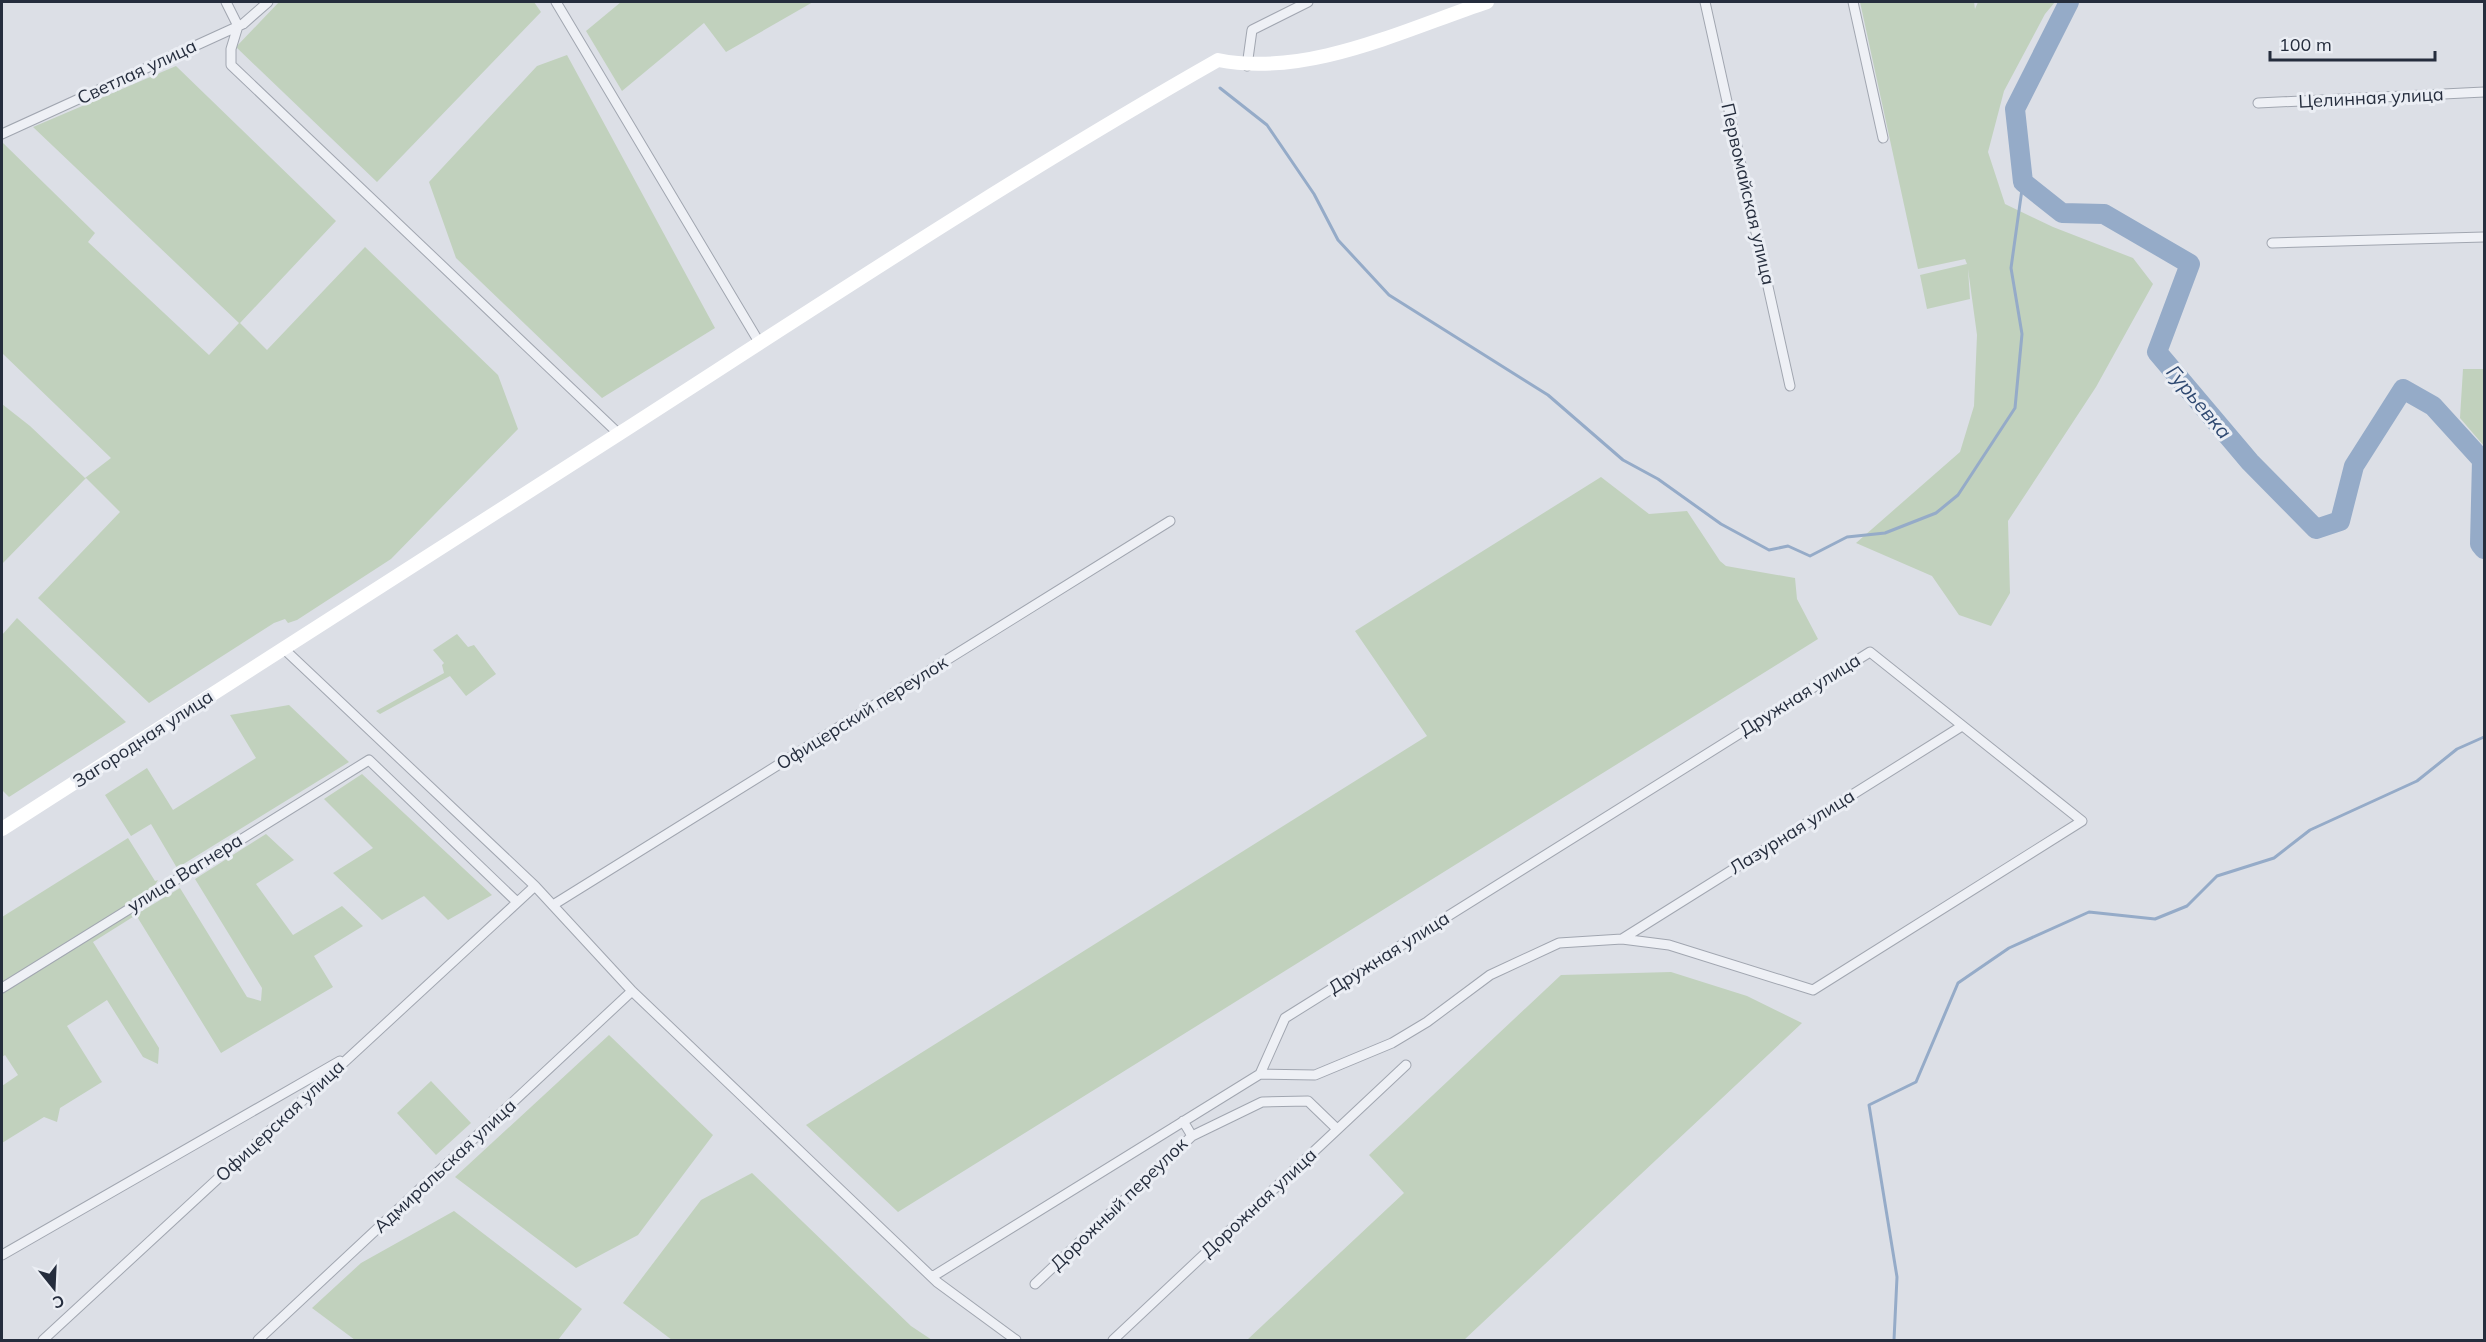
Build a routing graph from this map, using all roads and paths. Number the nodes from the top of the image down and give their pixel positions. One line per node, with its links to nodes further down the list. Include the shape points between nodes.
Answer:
1 (226, 2): 8 (street)
2 (268, 2): 8 (street, Светлая улица)
3 (556, 2): 16 (street)
4 (1308, 2): 9 (street, via 1252,30)
5 (1487, 2): 9 (street, Загородная улица, via 1329,56)
6 (1705, 2): 17 (street, Первомайская улица)
7 (1853, 2): 13 (street)
8 (238, 26): 12 (street, Светлая улица); 18 (street, via 231,65)
9 (1247, 66): 16 (street, Загородная улица, via 1218,60 1093,131)
10 (2484, 92): 11 (street, Целинная улица)
11 (2258, 103)
12 (2, 134)
13 (1883, 138)
14 (2484, 237): 15 (street)
15 (2272, 243)
16 (759, 342): 18 (street, Загородная улица)
17 (1791, 386)
18 (619, 434): 20 (street, Загородная улица)
19 (1170, 520): 25 (street, Офицерский переулок)
20 (284, 648): 22 (street, Загородная улица); 23 (street)
21 (1962, 726): 26 (street, Лазурная улица)
22 (2, 829)
23 (535, 885): 24 (street, Офицерская улица); 25 (street)
24 (517, 902): 27 (street, улица Вагнера, via 369,760); 29 (street, Офицерская улица)
25 (553, 906): 28 (street)
26 (1622, 939): 31 (street, via 1558,943 1490,975 1392,1043 1314,1075); 31 (street, Дружная улица, via 1669,945 1813,990 2082,821 1870,652 1285,1018)
27 (2, 988)
28 (632, 991): 36 (street); 39 (street, Адмиральская улица)
29 (355, 1052): 35 (street); 38 (street, Офицерская улица)
30 (1406, 1065): 33 (street, Дорожная улица)
31 (1260, 1074): 32 (street)
32 (1183, 1121): 34 (street, Дорожный переулок); 36 (street)
33 (1337, 1130): 34 (street, via 1308,1101 1262,1101); 41 (street, Дорожная улица)
34 (1192, 1136): 37 (street, Дорожный переулок)
35 (2, 1255)
36 (932, 1277): 40 (street)
37 (1035, 1284)
38 (43, 1341)
39 (258, 1341)
40 (1016, 1341)
41 (1113, 1341)

